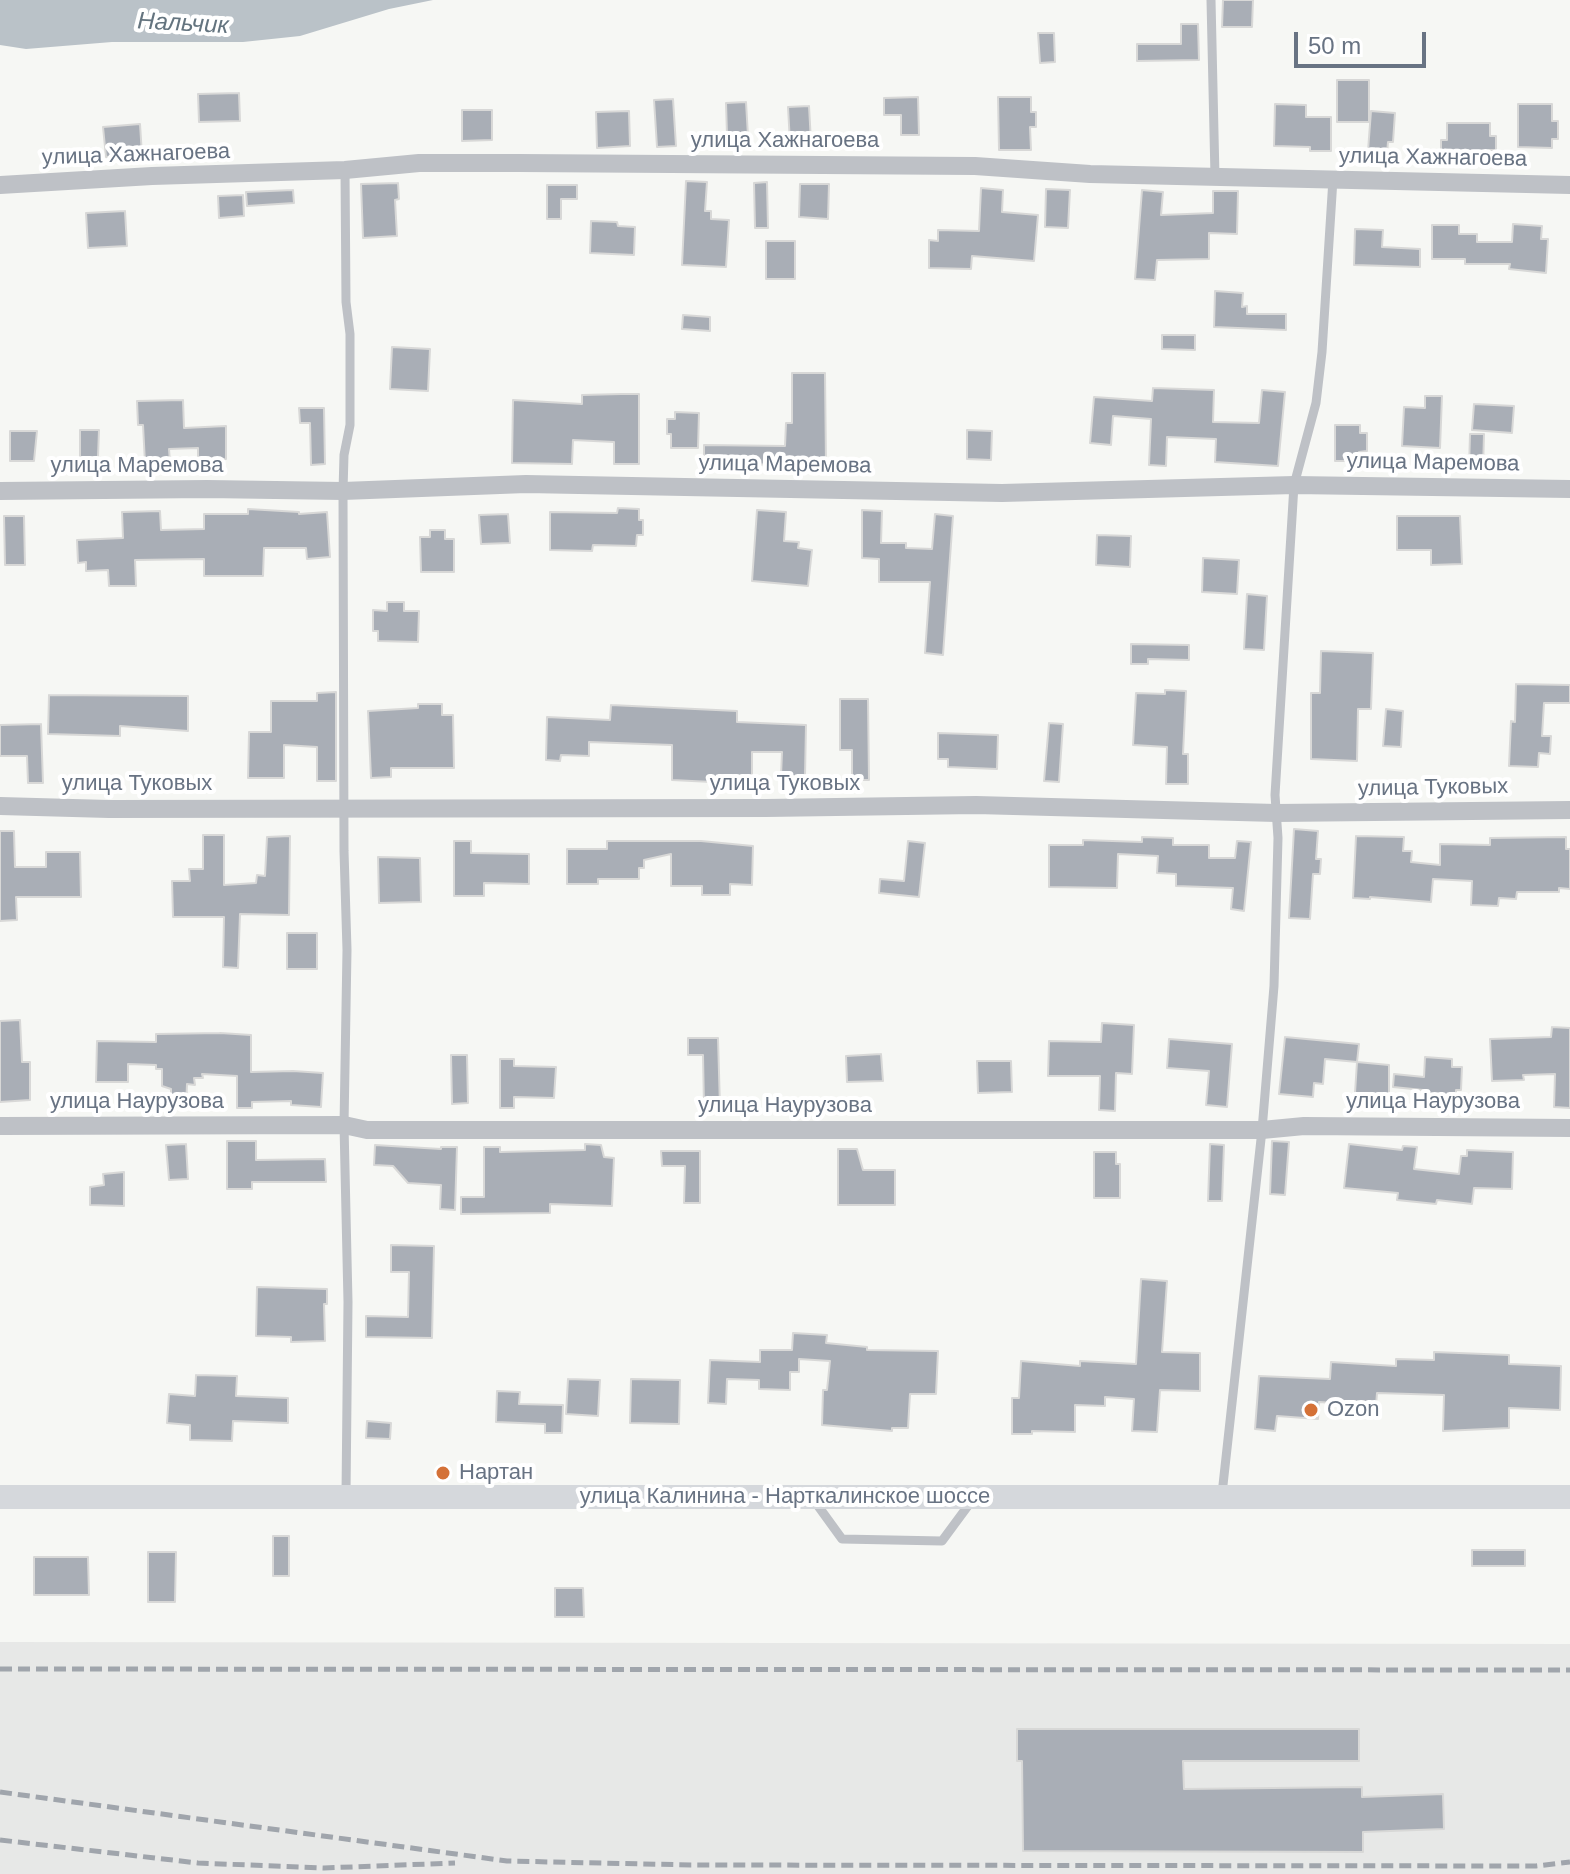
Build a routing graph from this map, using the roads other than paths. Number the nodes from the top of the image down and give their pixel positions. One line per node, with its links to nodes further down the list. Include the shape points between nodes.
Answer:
1 (1211, 0): 3 (lane)
2 (345, 170): 3 (street, улица Хажнагоева, via 419,163 975,166); 5 (street, улица Хажнагоева); 10 (lane, via 350,425)
3 (1215, 177): 4 (street, улица Хажнагоева)
4 (1333, 179): 6 (street, улица Хажнагоева); 7 (lane, via 1321,365)
5 (0, 185)
6 (1570, 185)
7 (1294, 485): 8 (street, улица Маремова); 10 (street, улица Маремова, via 1002,493 526,484); 14 (lane)
8 (1570, 489)
9 (0, 491): 10 (street, улица Маремова)
10 (343, 491): 12 (lane)
11 (0, 806): 12 (street, улица Туковых)
12 (344, 808): 14 (street, улица Туковых, via 976,805); 15 (lane)
13 (1570, 810): 14 (street, улица Туковых)
14 (1276, 813): 18 (lane, via 1274,986)
15 (344, 1125): 16 (street, улица Наурузова); 18 (street, улица Наурузова, via 367,1130); 21 (lane)
16 (0, 1126)
17 (1570, 1128): 18 (street, улица Наурузова)
18 (1262, 1130): 24 (lane)
19 (975, 1496): 22 (main road, улица Калинина - Нарткалинское шоссе); 22 (lane, via 942,1541 842,1539); 24 (main road, улица Калинина - Нарткалинское шоссе)
20 (0, 1497): 21 (main road, улица Калинина - Нарткалинское шоссе)
21 (346, 1497): 22 (main road, улица Калинина - Нарткалинское шоссе)
22 (811, 1497)
23 (1570, 1497): 24 (main road, улица Калинина - Нарткалинское шоссе)
24 (1222, 1498)

